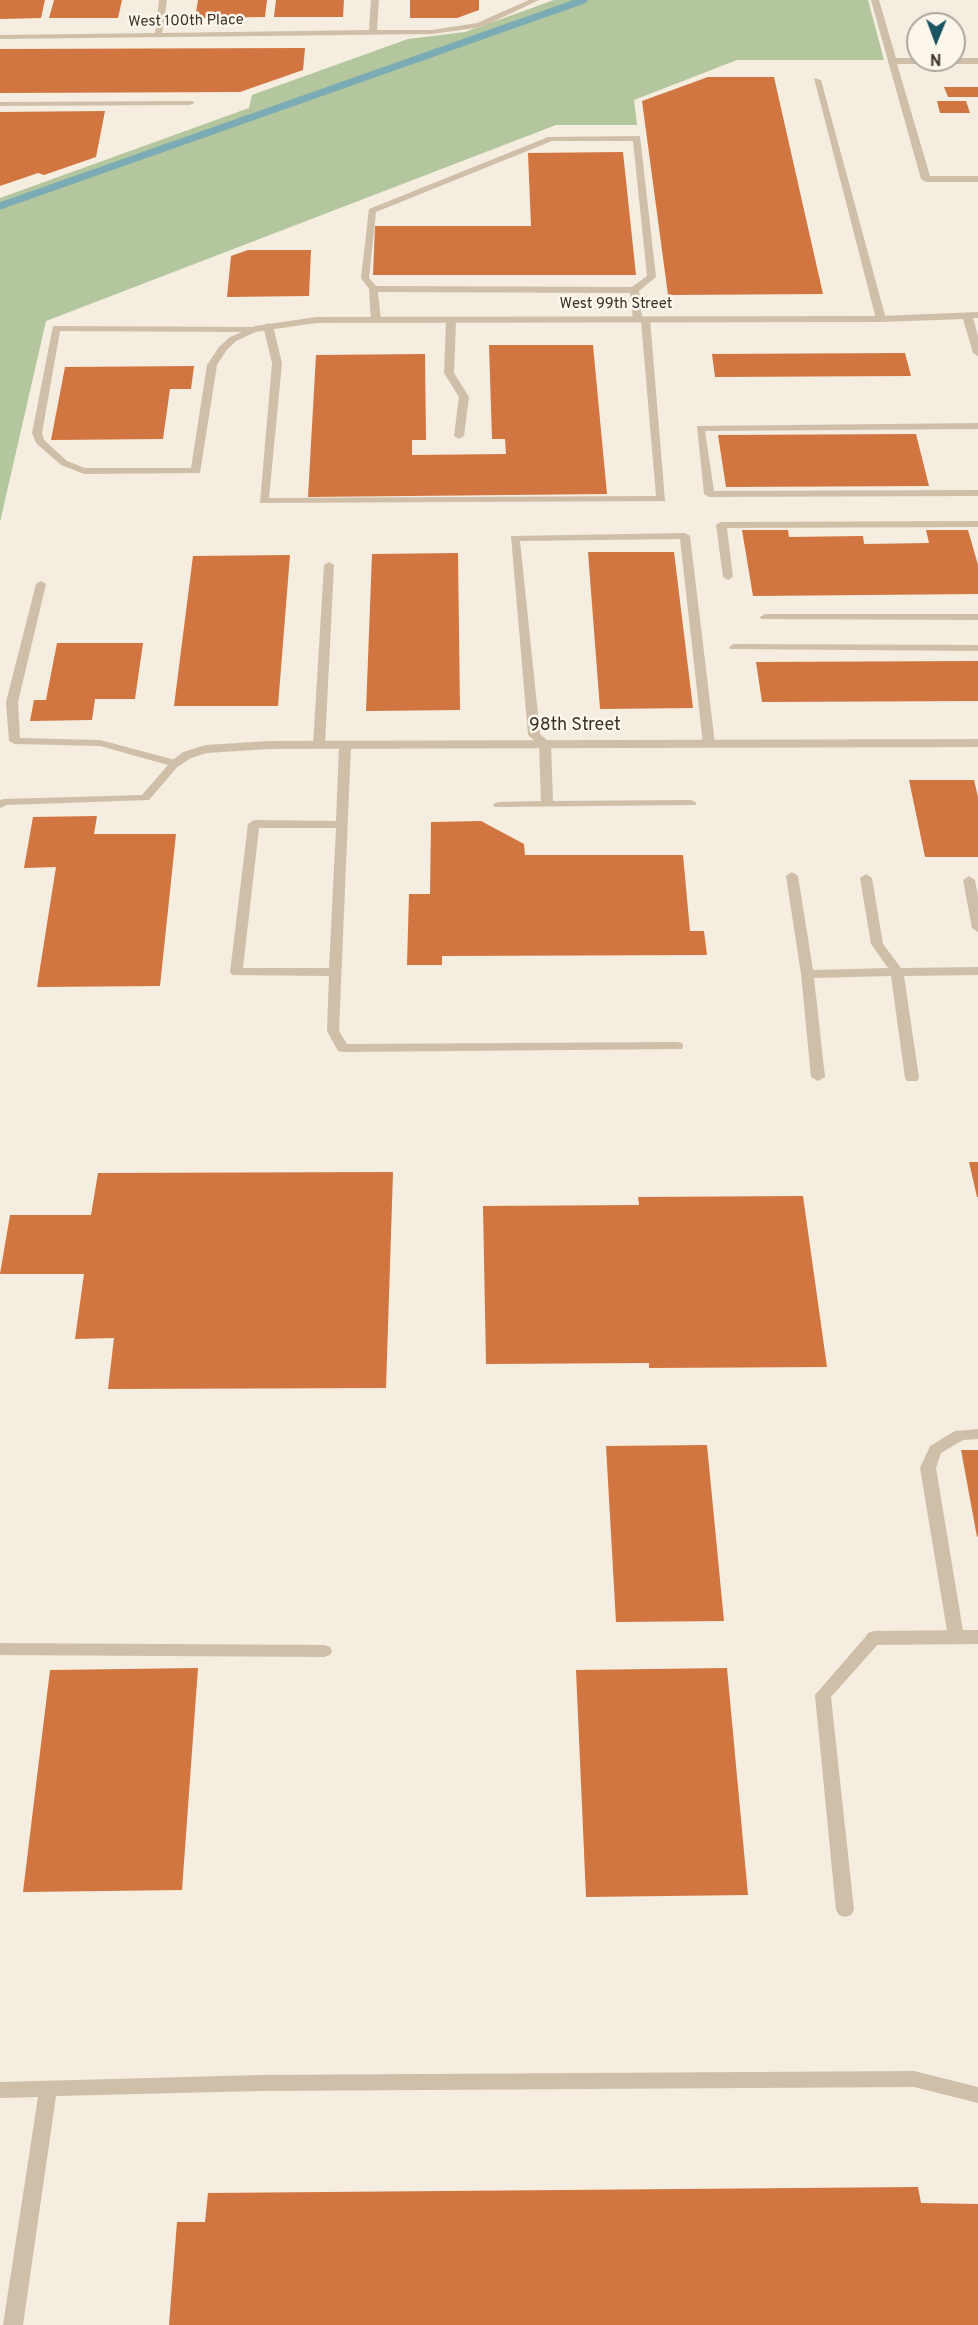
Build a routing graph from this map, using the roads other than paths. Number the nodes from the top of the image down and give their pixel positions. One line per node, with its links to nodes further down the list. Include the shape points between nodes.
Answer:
1 (164, 0): 6 (lane)
2 (375, 0): 5 (lane)
3 (535, 0): 5 (lane, West 100th Place, via 479,25 432,32)
4 (875, 0): 9 (street)
5 (373, 33): 6 (lane, West 100th Place)
6 (158, 36): 7 (lane, West 100th Place)
7 (0, 37)
8 (978, 61): 9 (street)
9 (892, 62): 13 (street, via 926,180)
10 (817, 80): 17 (lane)
11 (190, 103): 12 (lane)
12 (0, 104)
13 (978, 179)
14 (373, 289): 15 (lane); 15 (lane, via 365,278 372,210 550,139 637,138 651,277); 18 (lane)
15 (634, 290): 20 (lane)
16 (973, 316): 17 (street, West 99th Street); 23 (street)
17 (881, 319): 20 (street, West 99th Street)
18 (376, 320): 19 (street, West 99th Street); 21 (street, West 99th Street, via 316,320)
19 (451, 320): 20 (street, West 99th Street); 25 (lane, via 449,373 464,397)
20 (642, 320): 21 (lane, via 661,499 264,501 277,363)
21 (268, 326): 22 (street, West 99th Street)
22 (255, 329): 22 (lane, via 56,328 37,433 39,441 64,463 84,471 196,471 212,365 233,339)
23 (978, 353)
24 (978, 426): 26 (lane, via 700,428 709,494)
25 (459, 436)
26 (978, 492)
27 (978, 524): 29 (lane, via 722,525)
28 (329, 565): 38 (lane)
29 (728, 577)
30 (40, 584): 40 (lane, via 12,702 15,741 100,742)
31 (765, 617): 32 (lane)
32 (978, 617)
33 (734, 647): 34 (lane)
34 (978, 648)
35 (978, 743): 37 (street, 98th Street)
36 (545, 744): 37 (street, 98th Street); 37 (lane, via 534,735 515,538 685,536); 39 (street, 98th Street); 42 (lane)
37 (709, 744)
38 (319, 745): 39 (street, 98th Street); 40 (street, 98th Street, via 206,749)
39 (345, 745): 45 (lane)
40 (175, 763): 43 (lane, via 145,798)
41 (691, 803): 42 (lane)
42 (547, 804): 44 (lane)
43 (0, 805)
44 (499, 805)
45 (341, 825): 51 (lane); 51 (lane, via 254,824 236,972)
46 (792, 876): 53 (lane)
47 (866, 878): 52 (lane, via 877,944)
48 (969, 880): 49 (lane)
49 (978, 928)
50 (978, 971): 52 (lane)
51 (335, 972): 54 (lane, via 333,1031 343,1048)
52 (897, 972): 53 (lane); 56 (lane)
53 (807, 974): 55 (lane)
54 (677, 1046)
55 (818, 1077)
56 (912, 1077)
57 (978, 1434): 58 (lane, via 960,1435 935,1450 928,1468)
58 (956, 1637): 59 (street); 60 (street)
59 (978, 1637)
60 (874, 1638): 63 (lane, via 823,1695)
61 (0, 1649): 62 (lane)
62 (324, 1652)
63 (845, 1911)
64 (0, 2090): 65 (lane)
65 (48, 2090): 66 (lane, via 260,2082 914,2079); 67 (lane)
66 (978, 2095)
67 (13, 2325)

